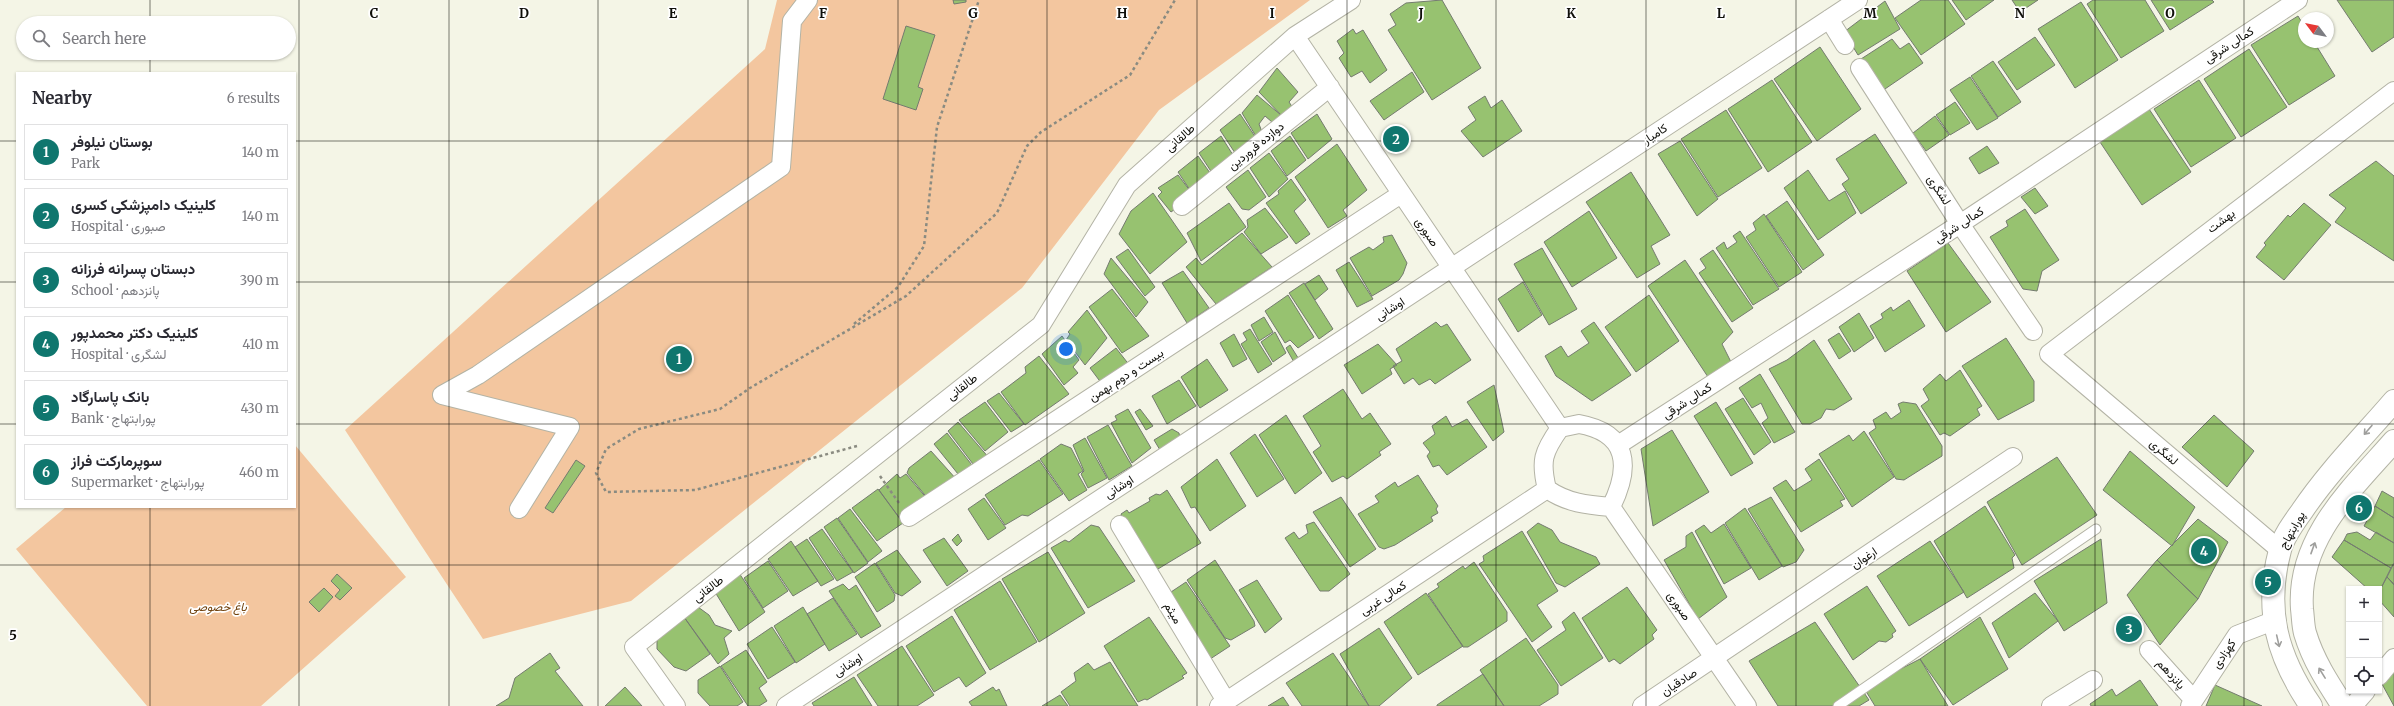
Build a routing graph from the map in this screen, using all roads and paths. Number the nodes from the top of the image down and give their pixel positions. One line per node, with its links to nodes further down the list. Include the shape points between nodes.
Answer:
1 (808, 0): 29 (street, via 792,21 781,167 478,376 442,395 570,427)
2 (979, 0): 17 (path, via 937,127 924,246 898,287)
3 (1175, 0): 17 (path, via 1130,75 1041,132 1027,146 997,213 906,296)
4 (1351, 0): 8 (street, طالقانی)
5 (1858, 0): 7 (street, کامیار)
6 (2298, 0): 15 (street, کمالی شرقی)
7 (1829, 19): 9 (street); 16 (street, کامیار)
8 (1295, 36): 11 (street, صبوری); 26 (street, طالقانی, via 1127,185 1041,325)
9 (1845, 45)
10 (1860, 68): 15 (street, لشگری)
11 (1330, 87): 13 (street, صبوری); 14 (street, دوازده فروردین)
12 (2394, 91): 19 (street, بهشت)
13 (1401, 194): 16 (street, صبوری); 30 (street, بیست و دوم بهمن)
14 (1182, 206)
15 (1960, 224): 18 (street, لشگری); 24 (street, کمالی شرقی)
16 (1452, 268): 21 (street, صبوری); 44 (street, اوشانی)
17 (848, 329): 23 (path, via 720,409 640,429 606,449 596,473 606,492 695,490)
18 (2033, 330)
19 (2049, 354): 33 (street, لشگری)
20 (2394, 401): 33 (main road, پورابتهاج, one-way to 33, via 2318,488 2294,523)
21 (1560, 428): 24 (street, via 1579,424 1594,427 1608,435); 27 (street, via 1544,453 1542,469)
22 (2394, 441): 50 (main road, one-way to 22, via 2317,664 2304,632 2304,571 2315,542 2333,510)
23 (859, 445)
24 (1618, 446): 28 (street, via 1624,472 1621,486)
25 (2014, 457): 37 (street, ارغوان)
26 (869, 461): 30 (path); 43 (street, طالقانی, via 634,647)
27 (1547, 489): 28 (street, via 1562,499 1576,503); 42 (street, کمالی غربی)
28 (1611, 507): 37 (street, صبوری)
29 (519, 509)
30 (909, 517)
31 (1120, 525): 42 (street, میثم)
32 (2096, 528): 47 (lane)
33 (2280, 550): 34 (main road, پورابتهاج)
34 (2273, 621): 41 (street, کهزادی, via 2237,635); 49 (main road, پورابتهاج, one-way to 49, via 2280,650)
35 (2150, 650): 41 (street, پانزدهم)
36 (2394, 658): 38 (street)
37 (1715, 659): 45 (street, صادقیان); 46 (street, صبوری)
38 (2382, 672)
39 (2093, 680): 48 (street)
40 (2363, 694): 51 (street)
41 (2192, 702)
42 (1222, 704)
43 (676, 706)
44 (786, 706)
45 (1642, 706)
46 (1747, 706)
47 (1838, 706)
48 (2052, 706)
49 (2311, 706)
50 (2343, 706)
51 (2353, 706)

